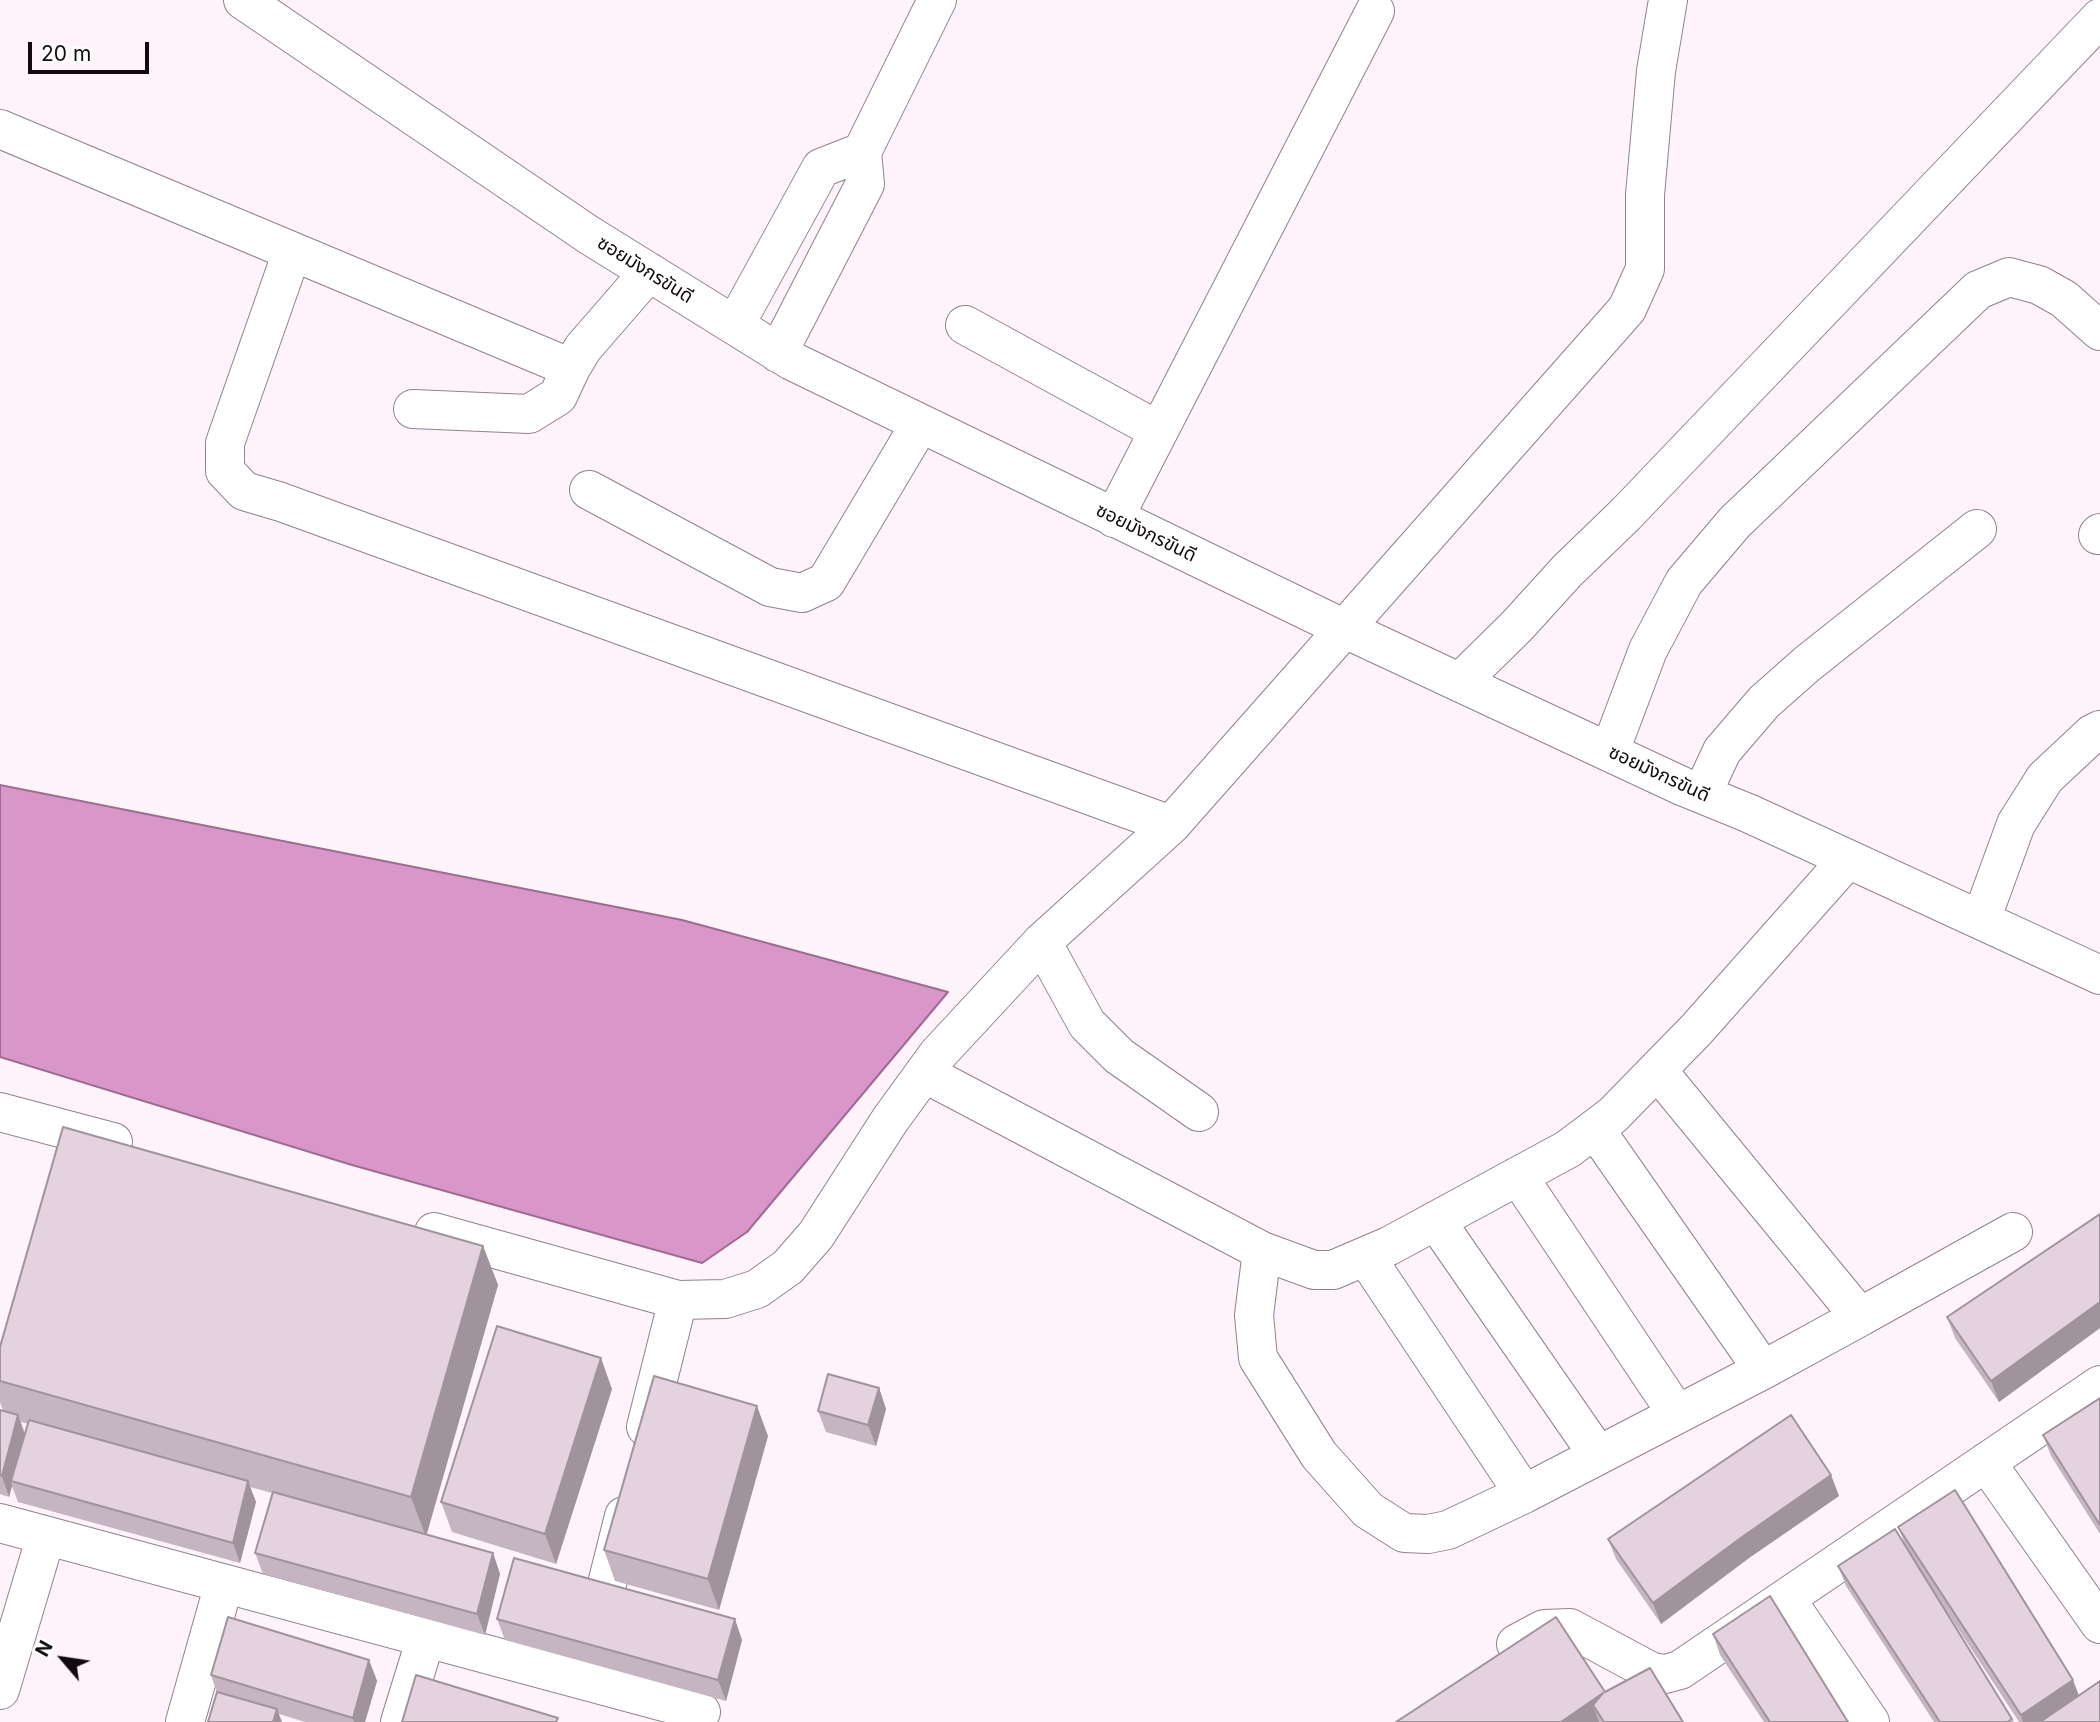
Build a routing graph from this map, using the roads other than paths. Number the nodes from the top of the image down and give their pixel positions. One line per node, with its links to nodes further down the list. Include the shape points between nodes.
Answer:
1 (243, 0): 9 (street, ซอยมังกรขันดี)
2 (937, 0): 7 (street)
3 (1668, 0): 21 (street, via 1656,71 1645,195 1645,269 1627,309)
4 (1375, 11): 17 (street)
5 (2100, 18): 22 (street)
6 (0, 129): 8 (street)
7 (862, 152): 10 (street, via 821,168); 13 (street, via 865,184)
8 (292, 252): 14 (street); 26 (street, via 225,443 225,471 244,491)
9 (649, 272): 10 (street, ซอยมังกรขันดี); 14 (street)
10 (735, 325): 13 (street, ซอยมังกรขันดี)
11 (965, 325): 17 (street)
12 (2100, 331): 24 (street, via 2064,299 2039,285 2009,277 1978,290 1735,522 1684,582 1648,650)
13 (778, 353): 16 (street, ซอยมังกรขันดี)
14 (570, 368): 15 (street, via 558,396 529,414)
15 (413, 409)
16 (920, 424): 18 (street, via 826,582 802,593 770,587); 19 (street, ซอยมังกรขันดี)
17 (1159, 431): 19 (street)
18 (589, 490)
19 (1114, 518): 21 (street, ซอยมังกรขันดี)
20 (1977, 529): 25 (street, via 1764,702 1722,751)
21 (1345, 629): 22 (street, ซอยมังกรขันดี); 26 (street)
22 (1460, 682): 24 (street, ซอยมังกรขันดี)
23 (2100, 730): 28 (street, via 2045,778 2016,824)
24 (1611, 751): 25 (street, ซอยมังกรขันดี)
25 (1702, 794): 27 (street, ซอยมังกรขันดี)
26 (1171, 825): 29 (street)
27 (1848, 859): 28 (street, ซอยมังกรขันดี); 31 (street)
28 (1981, 920): 30 (street, ซอยมังกรขันดี)
29 (1042, 942): 32 (street); 34 (street, via 1087,1024 1119,1056)
30 (2100, 975)
31 (1657, 1070): 35 (street); 44 (street)
32 (924, 1073): 41 (street); 43 (street, via 816,1235 788,1267 757,1289 725,1299)
33 (0, 1112): 36 (street)
34 (1199, 1112)
35 (1595, 1129): 37 (street); 45 (street)
36 (149, 1152)
37 (1518, 1176): 38 (street); 47 (street)
38 (1436, 1221): 42 (street); 48 (street)
39 (397, 1222): 43 (street)
40 (2013, 1232): 44 (street)
41 (1262, 1251): 42 (street, via 1314,1270 1333,1270); 50 (street, via 1254,1315 1258,1357 1319,1455 1368,1510 1404,1533 1428,1534 1448,1531)
42 (1366, 1257): 50 (street)
43 (678, 1300): 54 (street)
44 (1860, 1317): 45 (street)
45 (1763, 1370): 47 (street)
46 (2100, 1385): 49 (street)
47 (1677, 1414): 48 (street)
48 (1598, 1455): 50 (street)
49 (1986, 1462): 55 (street); 56 (street)
50 (1524, 1494)
51 (0, 1523): 52 (street)
52 (46, 1536): 53 (street); 59 (street)
53 (224, 1584): 57 (street); 62 (street)
54 (604, 1596)
55 (1786, 1598): 58 (street, via 1680,1670 1665,1674 1652,1672 1570,1628 1544,1629); 64 (street)
56 (2100, 1624)
57 (426, 1638): 60 (street); 63 (street)
58 (1488, 1662)
59 (0, 1690)
60 (611, 1706): 61 (street)
61 (701, 1712)
62 (185, 1722)
63 (400, 1722)
64 (1870, 1722)

